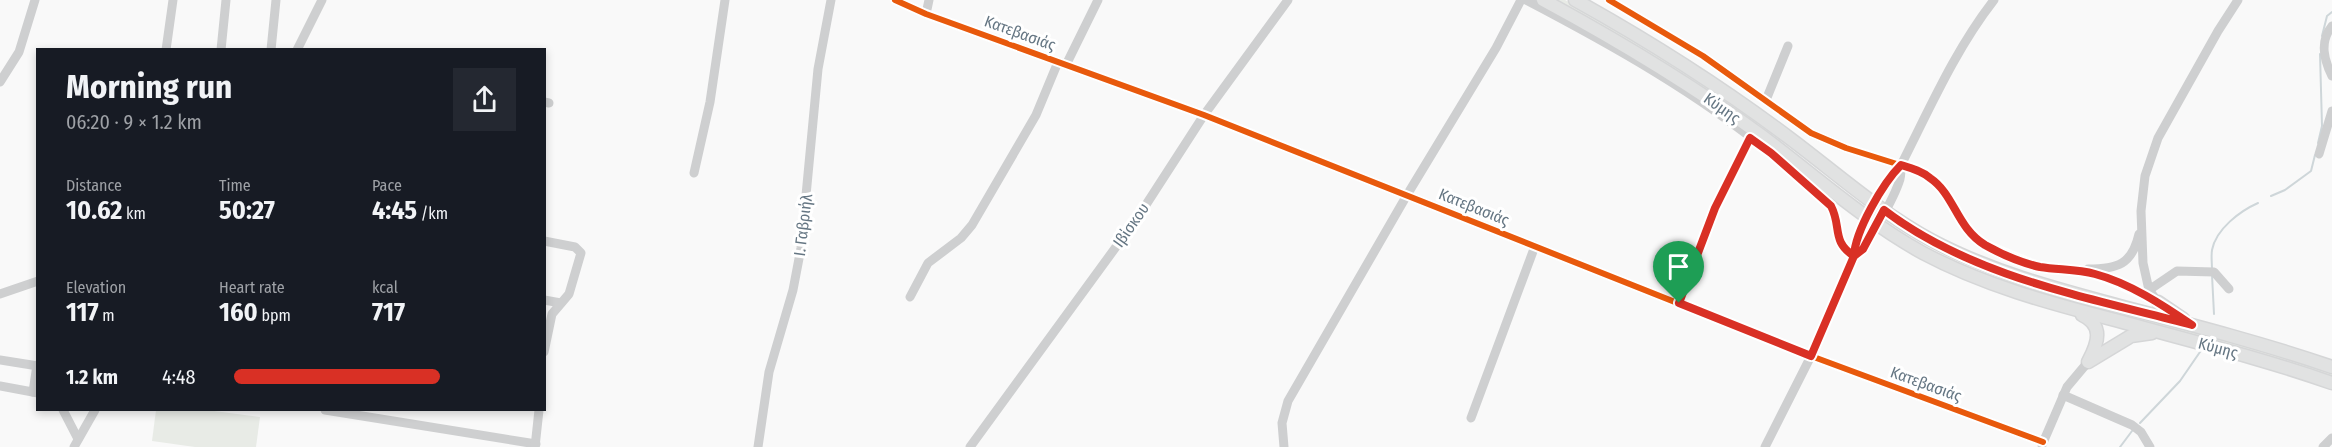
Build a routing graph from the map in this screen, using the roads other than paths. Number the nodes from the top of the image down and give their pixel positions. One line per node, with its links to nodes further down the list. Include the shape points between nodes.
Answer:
1 (35, 0): 28 (street, via 19,52)
2 (173, 0): 22 (street)
3 (226, 0): 23 (street)
4 (276, 0): 24 (street)
5 (322, 0): 25 (street)
6 (725, 0): 35 (street, via 710,102)
7 (831, 0): 75 (street, Ι. Γαβριήλ, via 818,69 801,248 769,372)
8 (894, 0): 19 (street, Κατεβασιάς)
9 (929, 0): 19 (street)
10 (1098, 0): 26 (street)
11 (1288, 0): 31 (street, Ιβίσκου)
12 (1521, 0): 36 (street)
13 (1526, 0): 32 (street, via 1659,75)
14 (1543, 0): 38 (main road, Κύμης, via 1692,87)
15 (1575, 0): 37 (main road, Κύμης, via 1702,76)
16 (1609, 0): 29 (street, via 1675,38)
17 (1994, 0): 34 (street, via 1957,53)
18 (2238, 0): 39 (street, via 2158,138 2145,176)
19 (926, 14): 26 (street, Κατεβασιάς)
20 (2332, 26): 27 (street, via 2324,41)
21 (1788, 46): 29 (street)
22 (166, 48)
23 (221, 48)
24 (271, 48)
25 (298, 48)
26 (1062, 63): 31 (street, Κατεβασιάς); 48 (street, via 1036,116 972,225 962,238 928,263)
27 (2332, 76)
28 (0, 82)
29 (1766, 100): 34 (street, via 1819,137)
30 (2332, 111): 33 (street)
31 (1204, 115): 36 (street, Κατεβασιάς); 76 (street, Ιβίσκου, via 1140,214)
32 (1750, 138): 42 (street, via 1831,206 1839,240); 52 (street, via 1715,208)
33 (2319, 154)
34 (1901, 165): 37 (street, via 1899,179); 43 (street, via 1936,182 1964,226 1984,244 2038,266)
35 (694, 173)
36 (1407, 195): 41 (street, Κατεβασιάς); 77 (street, via 1288,401 1282,423)
37 (1879, 207): 38 (street); 54 (main road, Κύμης, via 1931,240 2002,272)
38 (1872, 221): 42 (street, via 1863,249); 53 (main road, Κύμης, via 1960,271)
39 (2140, 229): 43 (street, via 2134,252 2122,264); 46 (street)
40 (546, 241): 51 (street, via 575,247 581,253 573,287)
41 (1535, 246): 52 (street, Κατεβασιάς); 70 (street)
42 (1854, 256): 57 (street)
43 (2072, 270): 50 (street, via 2112,280)
44 (36, 282): 47 (street)
45 (2229, 289): 46 (street, via 2219,275 2177,271)
46 (2149, 290): 50 (street)
47 (0, 294)
48 (910, 297)
49 (546, 300): 51 (street)
50 (2158, 302): 54 (main road)
51 (561, 303): 56 (street, via 552,314)
52 (1679, 303): 57 (street, Κατεβασιάς)
53 (2068, 308): 55 (main road, Κύμης); 59 (main road, via 2089,318 2096,327 2098,341)
54 (2192, 325): 61 (main road, Κύμης)
55 (2164, 333): 59 (main road, via 2131,336); 62 (main road, Κύμης)
56 (546, 342)
57 (1811, 356): 73 (street, Κατεβασιάς); 78 (street)
58 (0, 360): 60 (street)
59 (2088, 362): 65 (street)
60 (36, 365)
61 (2332, 367)
62 (2332, 383)
63 (0, 386): 64 (street)
64 (35, 393)
65 (2063, 395): 73 (street); 79 (street, via 2132,425)
66 (63, 411): 72 (street)
67 (94, 411): 72 (street)
68 (331, 411): 74 (street)
69 (539, 411): 74 (street)
70 (1471, 417)
71 (2332, 438): 80 (street)
72 (76, 443)
73 (2042, 444)
74 (536, 446)
75 (758, 447)
76 (969, 447)
77 (1284, 447)
78 (1766, 447)
79 (2150, 447)
80 (2323, 447)

